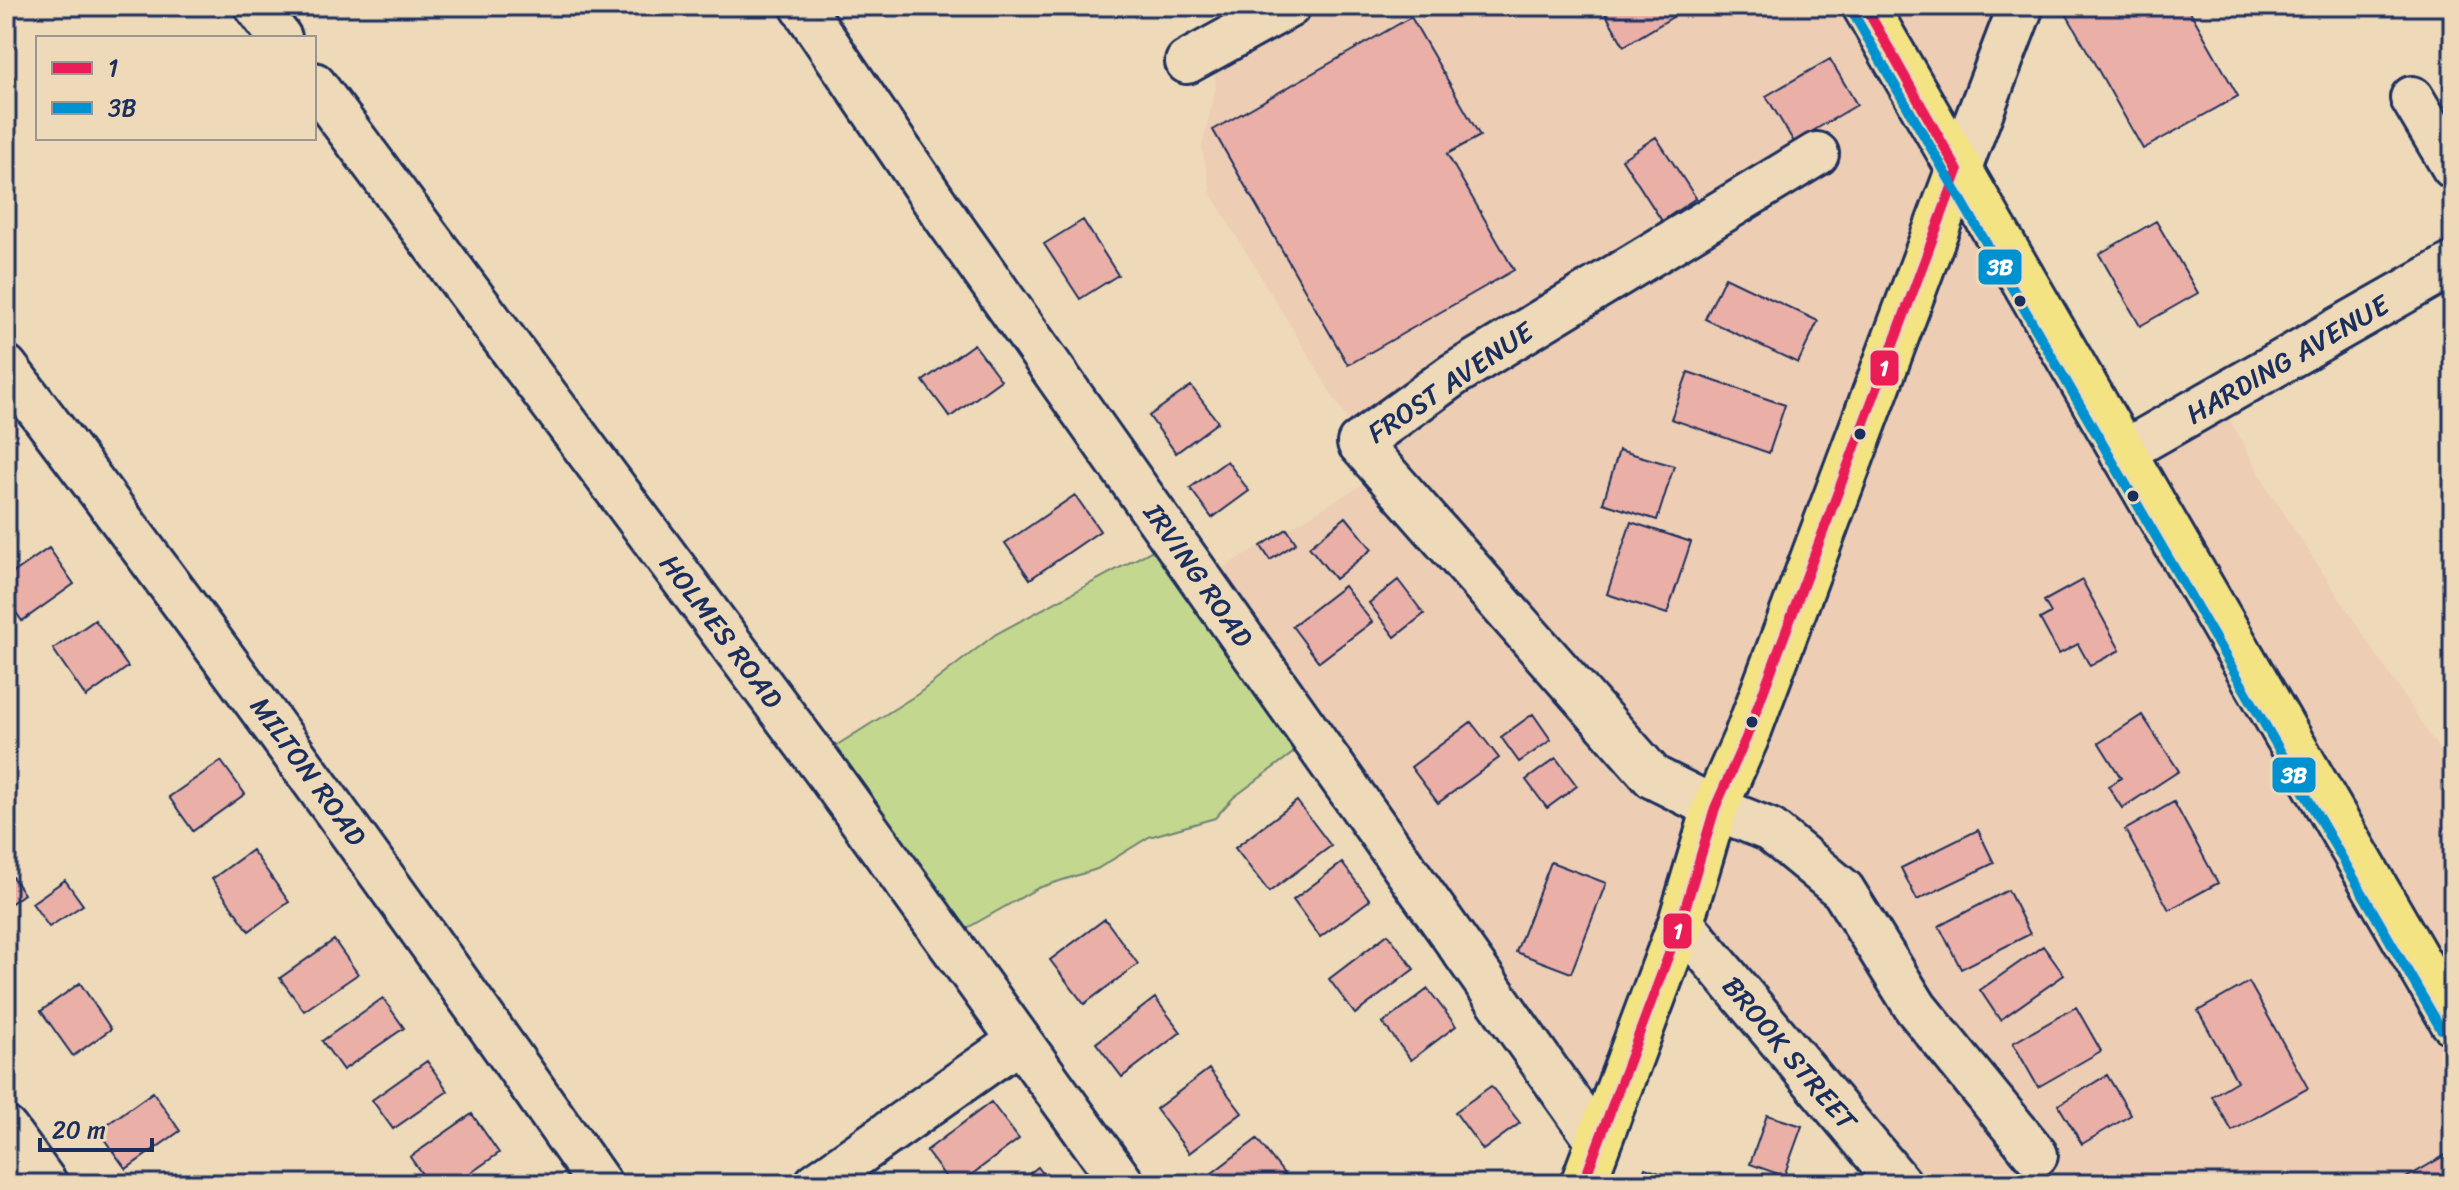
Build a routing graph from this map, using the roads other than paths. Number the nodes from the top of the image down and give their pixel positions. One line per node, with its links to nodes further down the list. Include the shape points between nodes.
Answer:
1 (256, 6): 6 (street)
2 (802, 6): 21 (street, IRVING ROAD)
3 (1289, 6): 7 (street)
4 (1865, 6): 12 (main road)
5 (2021, 6): 12 (main road)
6 (278, 36)
7 (1187, 62)
8 (316, 87): 19 (street, HOLMES ROAD, via 825,770)
9 (2412, 98): 11 (street)
10 (1817, 154): 16 (street, FROST AVENUE, via 1453,375 1359,443 1653,777)
11 (2453, 167)
12 (1958, 171): 15 (main road); 16 (main road, via 1746,738)
13 (2453, 264): 15 (street, HARDING AVENUE)
14 (6, 367): 24 (street, MILTON ROAD, via 234,668)
15 (2121, 453): 18 (main road)
16 (1715, 808): 17 (main road); 22 (street, via 1770,830 1843,890 1916,1008)
17 (1681, 922): 21 (main road); 28 (street, BROOK STREET)
18 (2453, 1022)
19 (1019, 1041): 25 (street); 26 (street, HOLMES ROAD)
20 (6, 1129): 23 (street)
21 (1598, 1142): 27 (main road)
22 (2036, 1155)
23 (46, 1184)
24 (600, 1184)
25 (816, 1184)
26 (1123, 1184)
27 (1583, 1184)
28 (1900, 1184)

